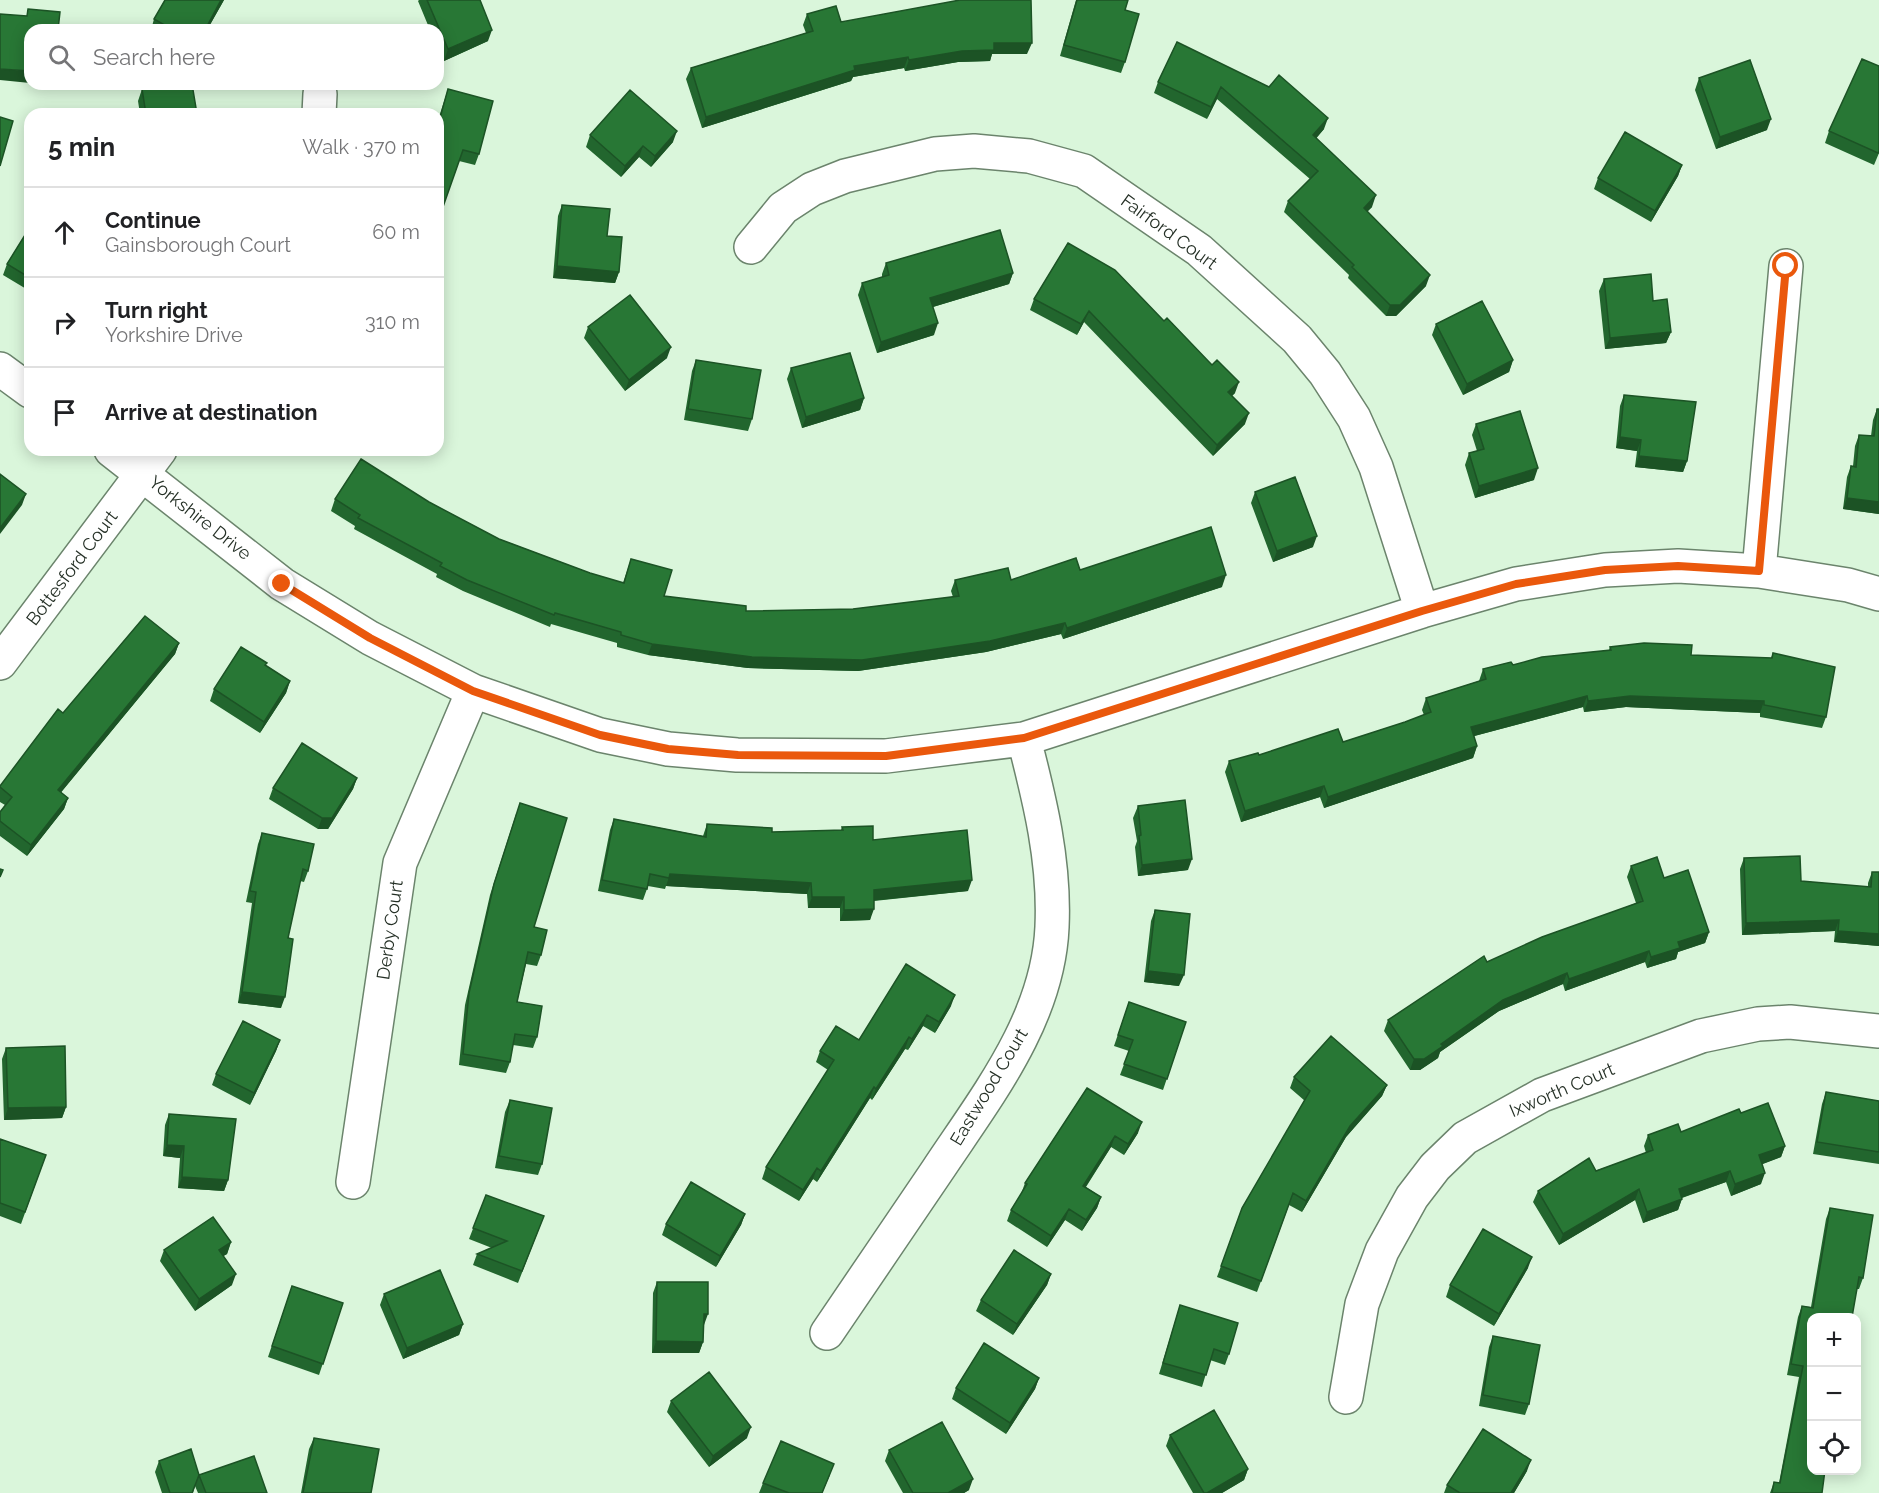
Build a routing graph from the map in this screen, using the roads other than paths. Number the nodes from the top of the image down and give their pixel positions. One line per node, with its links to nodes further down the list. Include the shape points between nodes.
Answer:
1 (750, 247): 9 (street, Fairford Court, via 783,208 812,189 845,176 935,154 974,151 1029,156 1084,171 1199,250 1297,339 1325,374 1354,418 1376,467)
2 (1786, 266): 7 (street)
3 (0, 369): 4 (street)
4 (24, 387)
5 (132, 456): 6 (street, Yorkshire Drive)
6 (152, 462): 10 (street, Bottesford Court); 11 (street, Yorkshire Drive, via 282,584 370,638)
7 (1759, 571): 8 (street, Yorkshire Drive, via 1848,585); 9 (street, Yorkshire Drive, via 1678,566 1605,570 1516,584)
8 (1879, 594)
9 (1422, 611): 12 (street, Yorkshire Drive)
10 (0, 663)
11 (473, 691): 12 (street, Yorkshire Drive, via 600,735 691,752 886,756); 14 (street, Derby Court, via 400,863)
12 (1024, 738): 15 (street, Eastwood Court, via 1047,830 1052,883 1047,969 1034,1013 995,1083)
13 (1879, 1031): 16 (street, Ixworth Court, via 1790,1022 1701,1036 1542,1095 1465,1138 1412,1197 1382,1251 1362,1304)
14 (353, 1182)
15 (827, 1333)
16 (1346, 1397)

